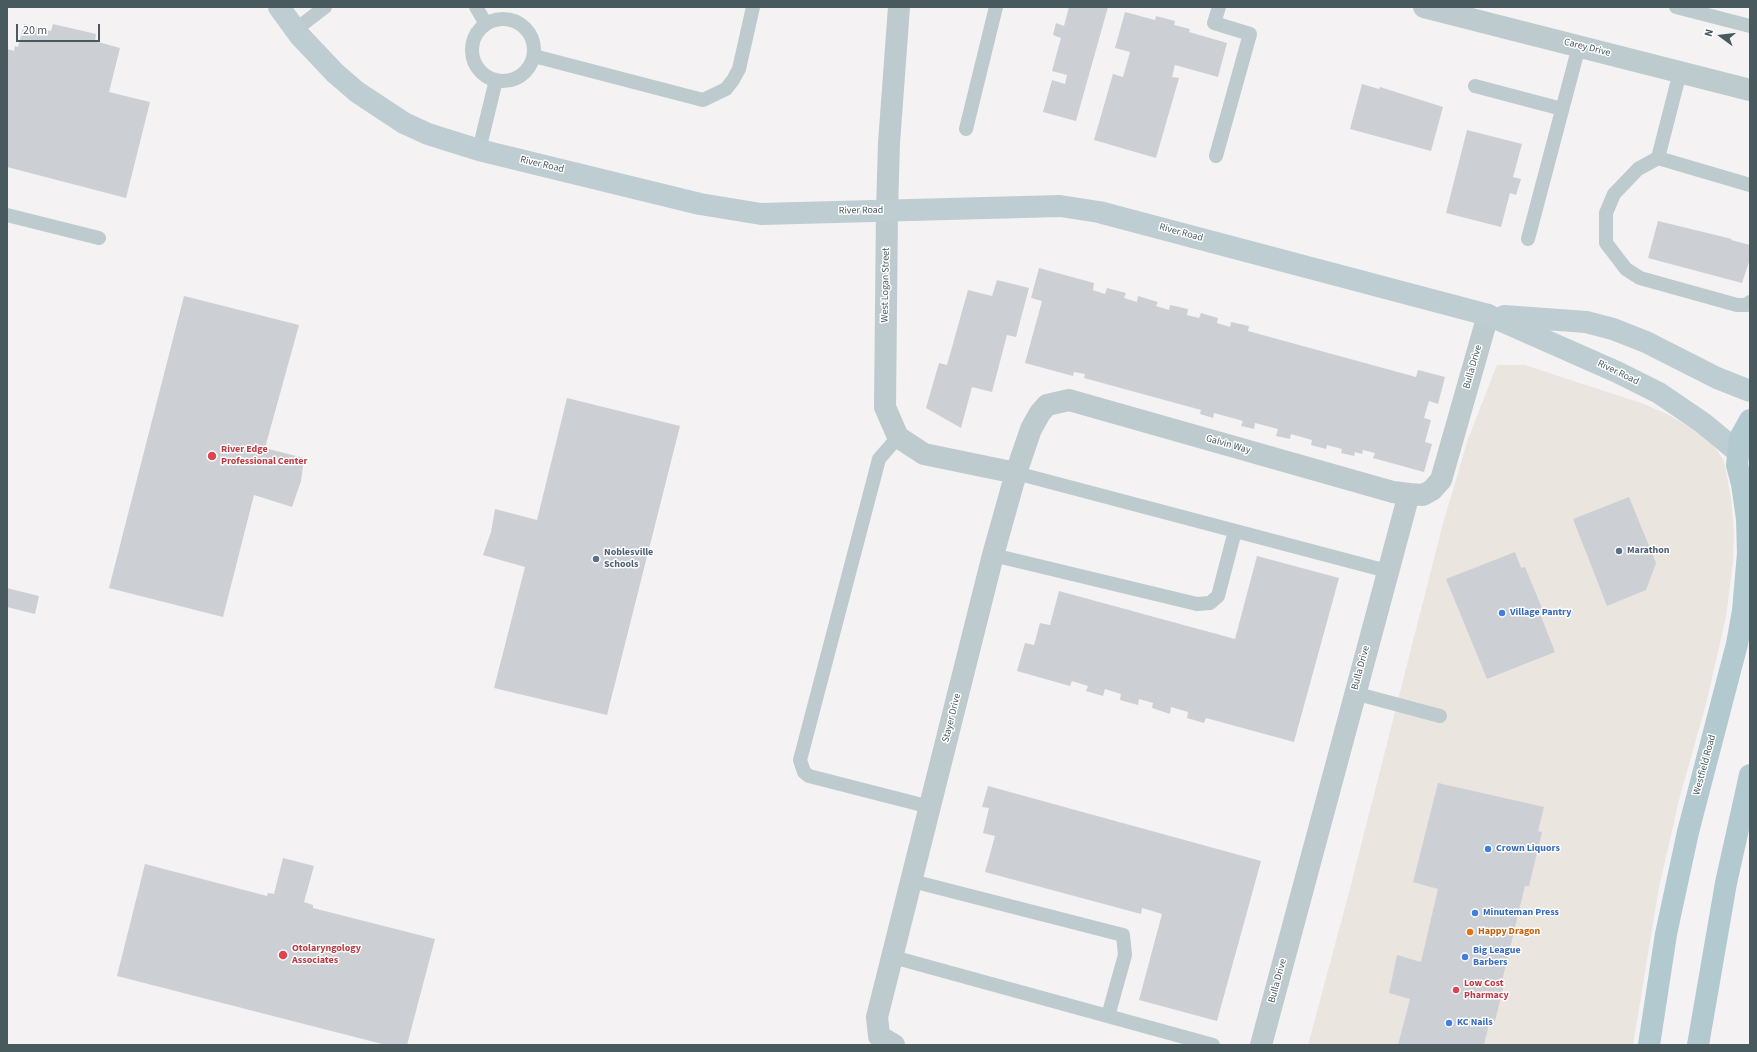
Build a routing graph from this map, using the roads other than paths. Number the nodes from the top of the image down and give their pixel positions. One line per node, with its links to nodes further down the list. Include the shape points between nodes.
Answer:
1 (279, 7): 12 (main road, River Road)
2 (325, 7): 12 (lane)
3 (476, 7): 10 (lane)
4 (754, 7): 14 (lane, via 739,69 733,80 726,89 703,100)
5 (899, 7): 25 (street, West Logan Street)
6 (996, 7): 20 (lane)
7 (1219, 7): 22 (lane, via 1214,23 1250,34)
8 (1424, 7): 13 (street, Carey Drive)
9 (1676, 7): 11 (lane)
10 (486, 24): 14 (lane, via 507,19 526,28 534,46); 16 (lane, via 479,31 472,51 480,70)
11 (1750, 26)
12 (296, 30): 21 (main road, River Road, via 335,73 357,92 404,123 428,134)
13 (1579, 46): 15 (street, Carey Drive); 19 (lane)
14 (534, 56): 16 (lane, via 524,73 506,81)
15 (1680, 72): 18 (street, Carey Drive); 23 (lane)
16 (496, 80): 21 (lane)
17 (1475, 86): 19 (lane)
18 (1750, 90)
19 (1562, 109): 28 (lane)
20 (966, 129)
21 (479, 150): 25 (main road, River Road, via 700,204 761,214)
22 (1216, 156)
23 (1658, 158): 24 (lane); 29 (lane, via 1638,169 1614,194 1606,213 1606,243 1609,248 1626,269 1640,278 1737,305)
24 (1750, 185)
25 (887, 211): 30 (main road, River Road, via 1060,206 1099,212); 34 (street, West Logan Street, via 885,406)
26 (7, 215): 27 (lane)
27 (99, 238)
28 (1528, 239)
29 (1750, 302)
30 (1488, 315): 31 (main road, River Road, via 1586,322 1613,329); 35 (main road, River Road, via 1659,393 1703,423); 38 (street, Bulla Drive, via 1441,480 1432,490 1422,495)
31 (1750, 391)
32 (1047, 405): 36 (street, Stayer Drive, via 1031,429); 38 (street, Galvin Way, via 1069,400 1392,492)
33 (1750, 420): 35 (main road, Westfield Road, via 1740,438)
34 (898, 437): 36 (street, via 924,454); 45 (lane, via 879,459 800,760 804,772 809,776)
35 (1738, 452): 37 (main road, Westfield Road, via 1737,465)
36 (1016, 473): 39 (lane); 40 (street, Stayer Drive)
37 (1746, 491): 52 (main road, Westfield Road, via 1748,552 1743,611 1737,644 1686,840 1666,934)
38 (1409, 494): 41 (street, Bulla Drive)
39 (1235, 531): 40 (lane, via 1218,596 1210,602 1197,604); 41 (lane)
40 (993, 555): 45 (street, Stayer Drive)
41 (1387, 571): 42 (street, Bulla Drive)
42 (1354, 693): 43 (lane); 51 (street, Bulla Drive)
43 (1440, 716)
44 (1750, 775): 53 (main road, via 1726,883)
45 (930, 807): 46 (street, Stayer Drive)
46 (912, 881): 47 (street, Stayer Drive); 48 (lane, via 1123,935 1125,955)
47 (893, 957): 48 (lane); 49 (street, Stayer Drive, via 878,1017)
48 (1108, 1016): 50 (lane)
49 (886, 1041)
50 (1213, 1045)
51 (1261, 1045)
52 (1649, 1045)
53 (1698, 1045)

